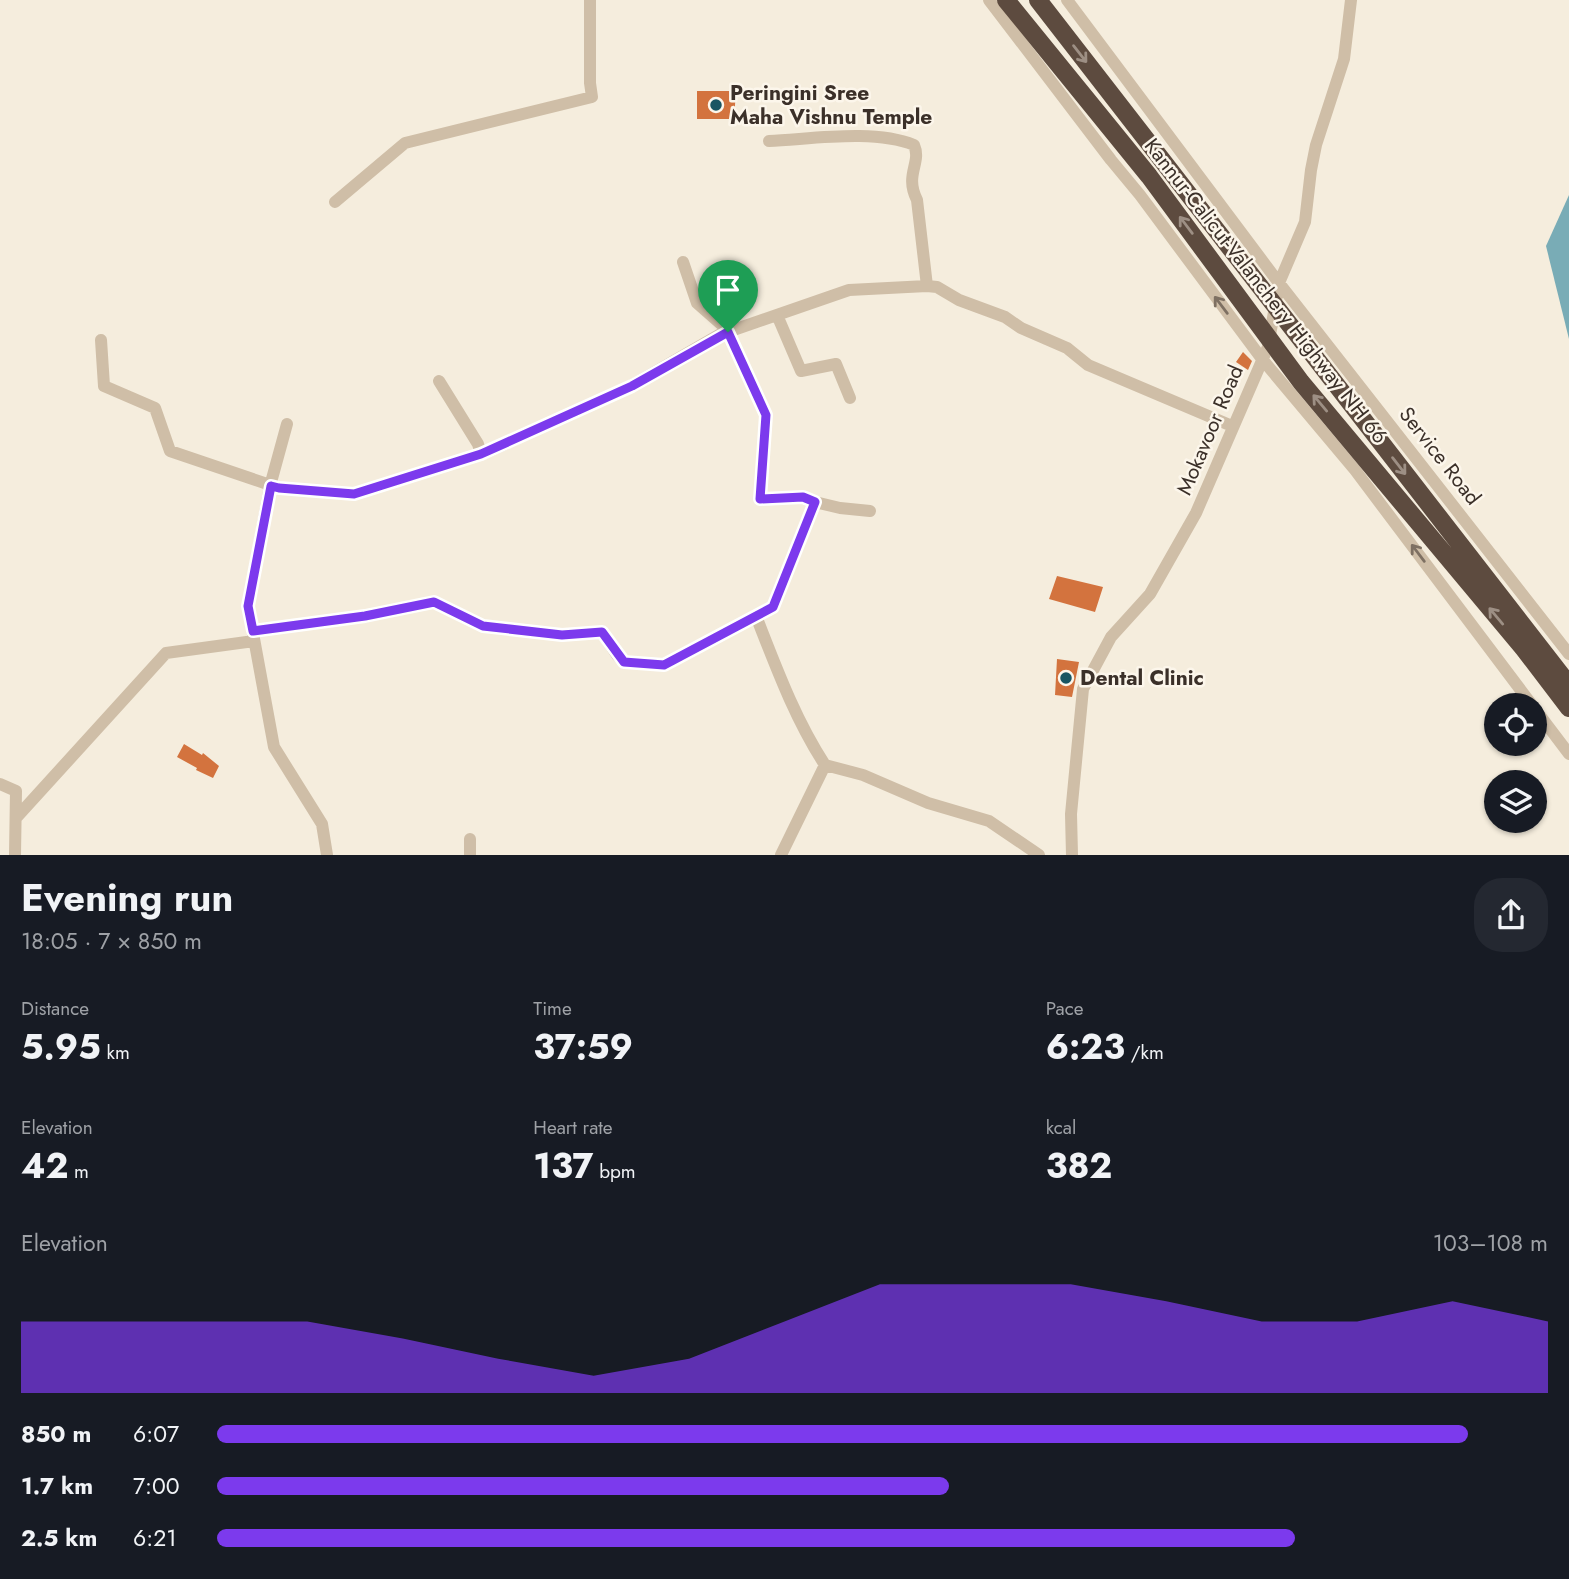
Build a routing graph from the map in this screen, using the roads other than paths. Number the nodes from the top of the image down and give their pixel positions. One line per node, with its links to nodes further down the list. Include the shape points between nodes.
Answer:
1 (590, 0): 8 (street, via 592,97 405,143)
2 (989, 0): 17 (street, one-way to 2)
3 (1006, 0): 15 (highway, Kannur-Calicut-Valanchery Highway NH 66, one-way to 3, via 1149,176)
4 (1038, 0): 12 (highway, one-way to 12)
5 (1067, 0): 10 (street, Service Road)
6 (1351, 0): 10 (street, Mokavoor Road, via 1344,59 1316,145 1305,222)
7 (769, 141): 11 (street, via 867,137 914,145 911,188 918,200)
8 (335, 202)
9 (683, 261): 14 (street, via 697,303)
10 (1279, 283): 12 (street, Mokavoor Road); 28 (street, Service Road)
11 (927, 286): 13 (street, via 849,290); 21 (street, via 1005,317 1067,348 1088,365)
12 (1275, 305): 15 (street, Mokavoor Road); 29 (highway, one-way to 29)
13 (777, 315): 14 (street); 19 (street, via 801,371 836,364)
14 (729, 332): 22 (street, via 632,386); 24 (street, via 766,415 760,499 803,497)
15 (1270, 339): 17 (street, Mokavoor Road); 31 (highway, Kannur-Calicut-Valanchery Highway NH 66, one-way to 15)
16 (101, 340): 23 (street, via 104,386 155,408 170,451)
17 (1262, 359): 21 (street, Mokavoor Road); 30 (street, one-way to 17, via 1355,470)
18 (439, 381): 22 (street)
19 (850, 398)
20 (287, 425): 23 (street)
21 (1232, 426): 43 (street, Mokavoor Road, via 1196,513 1157,583 1111,637 1083,689 1071,814)
22 (481, 454): 23 (street, via 354,494)
23 (271, 486): 27 (street, via 248,606)
24 (815, 502): 25 (street); 26 (street, via 773,607)
25 (870, 511)
26 (756, 616): 27 (street, via 664,665 624,662 602,632 562,635 483,626 434,602); 34 (street, via 779,674)
27 (253, 636): 36 (street, via 166,653); 39 (street, via 274,747 322,824)
28 (1569, 653)
29 (1569, 685)
30 (1522, 693)
31 (1569, 708)
32 (1547, 725): 33 (street)
33 (1569, 754)
34 (825, 765): 41 (street); 42 (street, via 989,821)
35 (0, 784): 36 (street, via 16,791)
36 (16, 818): 38 (street)
37 (470, 839): 40 (street)
38 (15, 855)
39 (327, 855)
40 (470, 855)
41 (780, 855)
42 (1039, 855)
43 (1072, 855)

